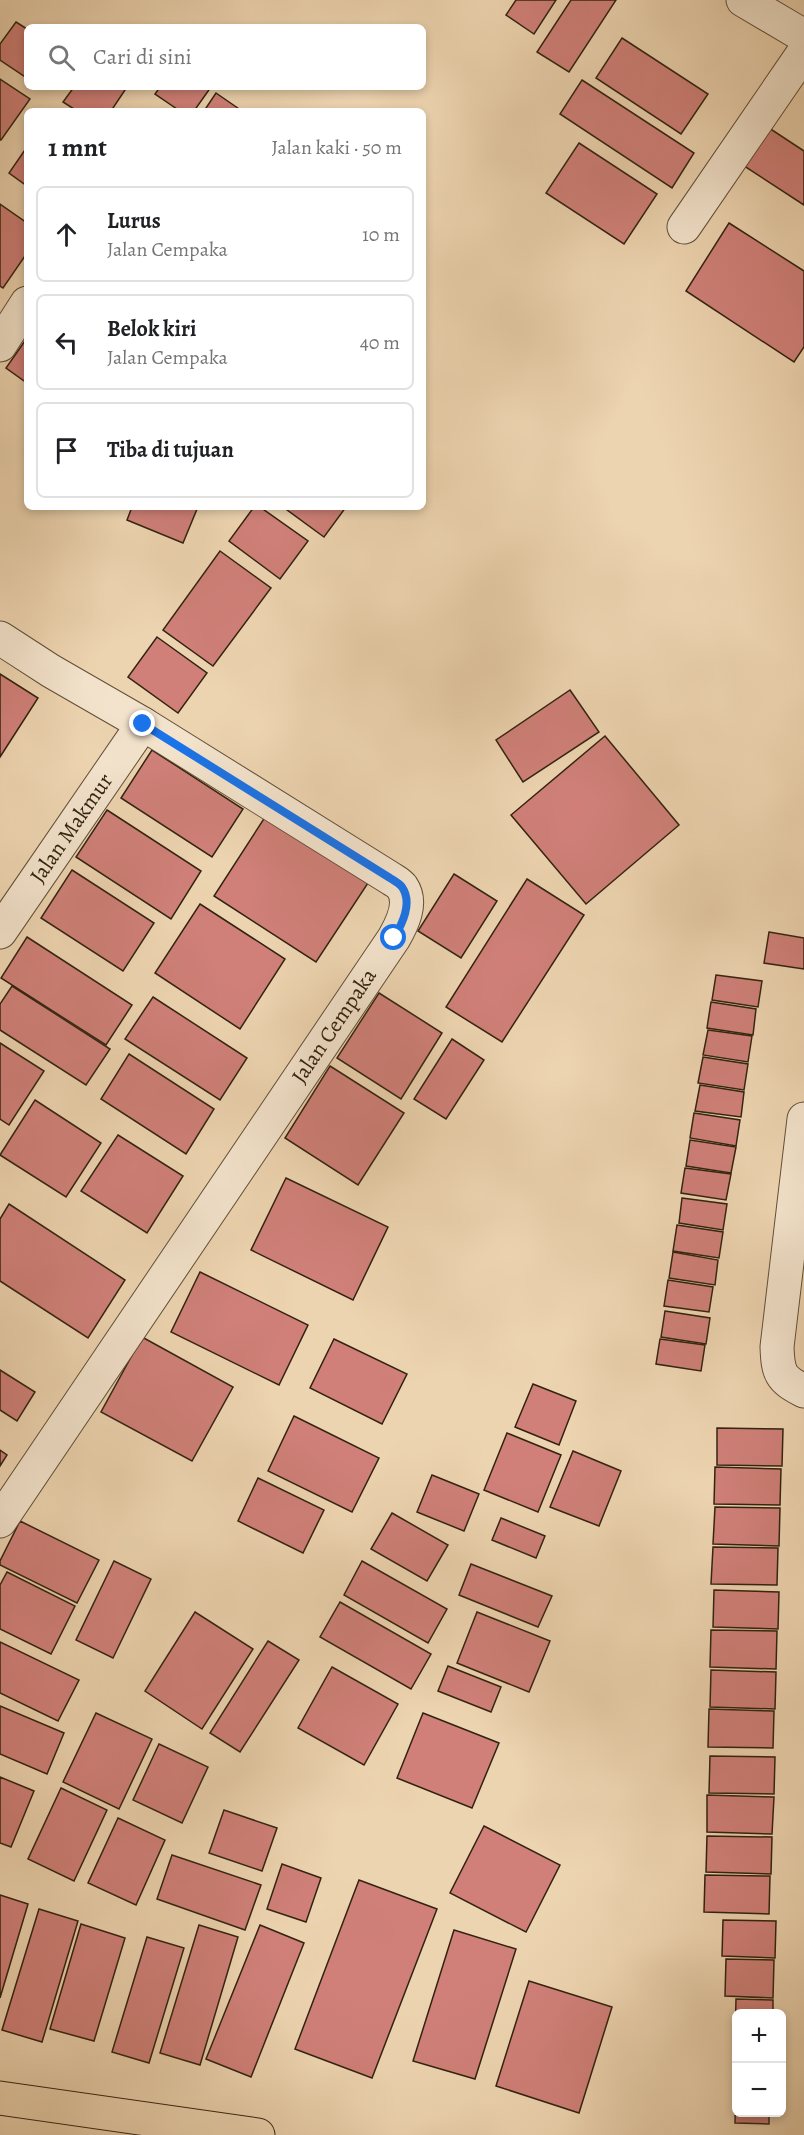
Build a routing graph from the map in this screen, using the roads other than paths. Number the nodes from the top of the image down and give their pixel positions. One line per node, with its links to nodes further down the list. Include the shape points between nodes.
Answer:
1 (743, 0): 2 (street)
2 (804, 36)
3 (804, 52): 4 (street)
4 (684, 227)
5 (24, 308): 6 (street)
6 (0, 345)
7 (0, 638): 8 (street, Jalan Cempaka)
8 (143, 724): 9 (street, Jalan Makmur); 12 (street, Jalan Cempaka, via 402,887 406,902 404,920)
9 (0, 932)
10 (804, 1119): 11 (street, via 777,1347 782,1377)
11 (804, 1391)
12 (0, 1521)
13 (0, 2098): 14 (main road)
14 (221, 2132): 15 (main road)
15 (258, 2135)

